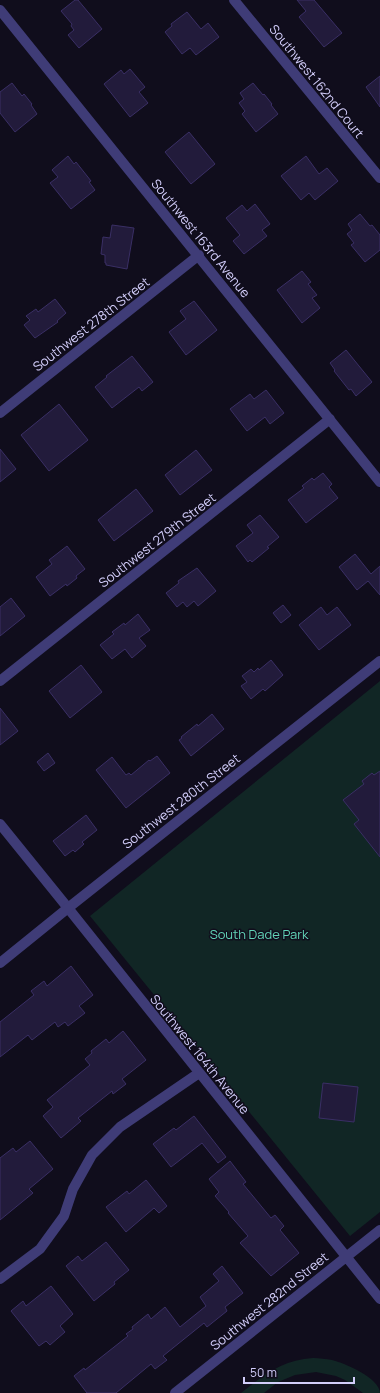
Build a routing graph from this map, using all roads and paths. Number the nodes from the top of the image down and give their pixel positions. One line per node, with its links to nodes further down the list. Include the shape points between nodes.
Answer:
1 (234, 0): 3 (street, Southwest 162nd Court)
2 (0, 10): 4 (street, Southwest 163rd Avenue)
3 (380, 178)
4 (199, 256): 5 (street, Southwest 278th Street); 6 (street, Southwest 163rd Avenue)
5 (0, 413)
6 (330, 419): 7 (street, Southwest 163rd Avenue); 9 (street, Southwest 279th Street)
7 (380, 482)
8 (380, 661): 11 (street, Southwest 280th Street)
9 (0, 681)
10 (0, 824): 11 (street, Southwest 164th Avenue)
11 (68, 908): 12 (street, Southwest 280th Street); 13 (street, Southwest 164th Avenue)
12 (0, 963)
13 (199, 1073): 15 (street, Southwest 164th Avenue); 16 (street, via 120,1127 92,1156 73,1189 64,1216 40,1249)
14 (380, 1230): 15 (street, Southwest 282nd Street)
15 (345, 1257): 17 (street, Southwest 164th Avenue); 18 (street, Southwest 282nd Street)
16 (0, 1279)
17 (380, 1299)
18 (175, 1393)

